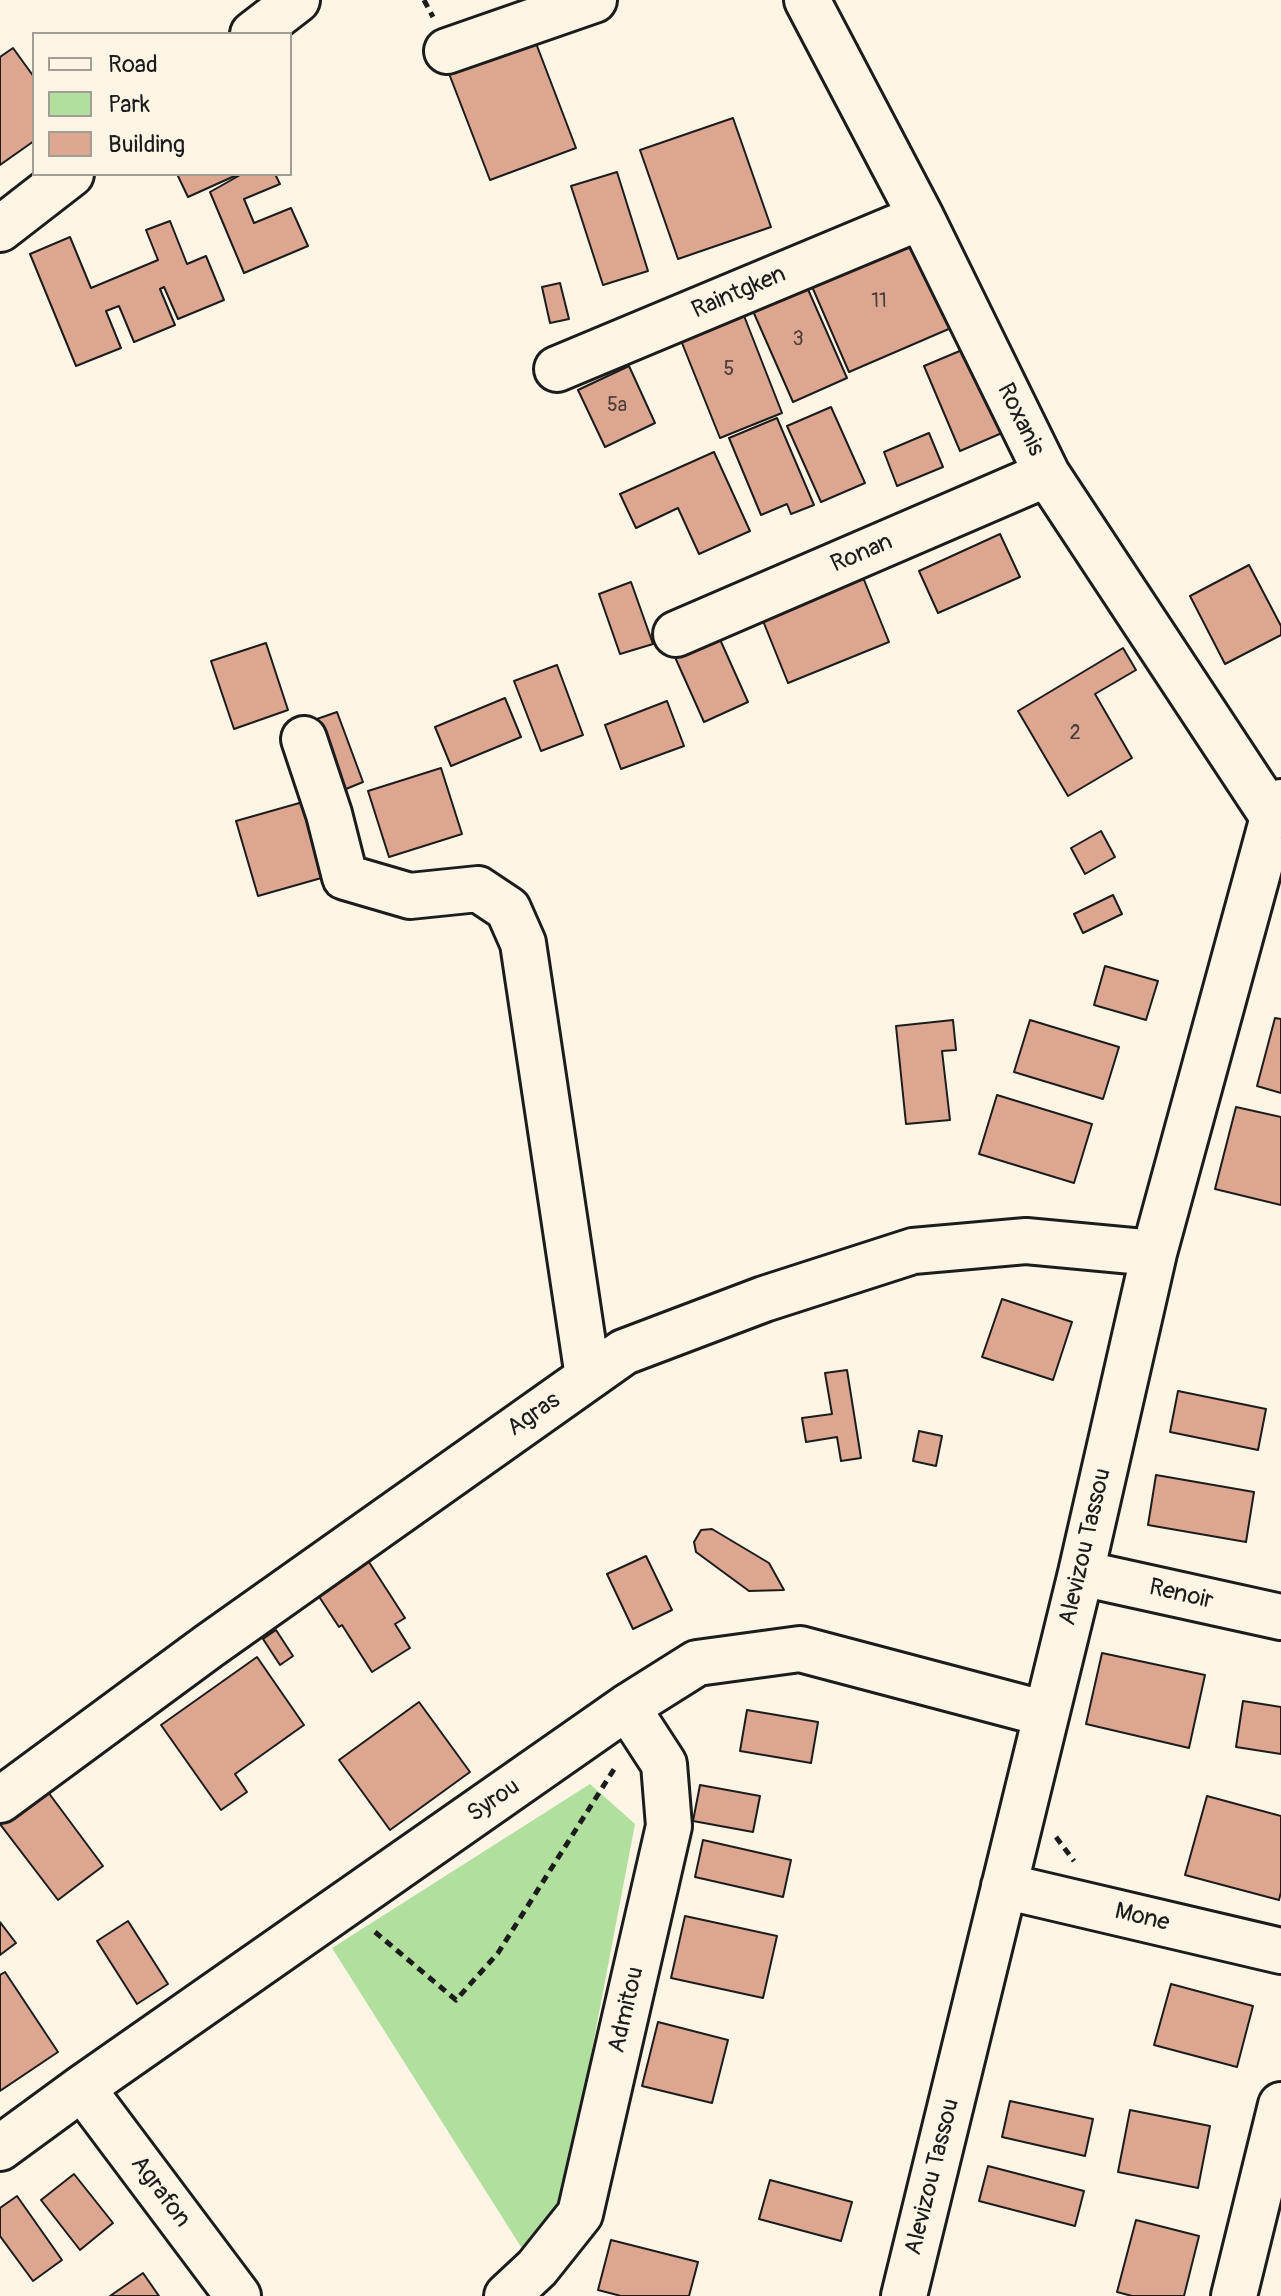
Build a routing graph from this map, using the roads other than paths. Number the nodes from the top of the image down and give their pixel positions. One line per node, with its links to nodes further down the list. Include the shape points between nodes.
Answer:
1 (297, 0): 4 (street)
2 (594, 0): 5 (street)
3 (807, 0): 7 (street, Roxanis)
4 (256, 32)
5 (447, 51)
6 (68, 176): 8 (street)
7 (921, 217): 9 (street, Raintgken); 10 (street, Roxanis)
8 (0, 229)
9 (557, 369)
10 (1047, 474): 11 (street, Ronan); 13 (street, Roxanis)
11 (676, 634)
12 (304, 739): 15 (street, via 345,877 410,896 478,889 508,909 523,943)
13 (1277, 810): 14 (street, Alevizou Tassou)
14 (1154, 1253): 15 (street, Agras, via 1026,1241 913,1251 624,1352); 16 (street, Alevizou Tassou)
15 (588, 1377): 20 (street, Agras)
16 (1081, 1573): 17 (street, Renoir); 18 (street, Alevizou Tassou)
17 (1281, 1617)
18 (1046, 1714): 19 (street, Syrou, via 800,1649 697,1663); 21 (street, Alevizou Tassou)
19 (634, 1717): 23 (street, Syrou, via 344,1906); 27 (street, Admitou, via 664,1764 669,1826 580,2214)
20 (0, 1800)
21 (1004, 1886): 22 (street, Mone); 28 (street, Alevizou Tassou)
22 (1281, 1951)
23 (82, 2088): 25 (street, Syrou); 26 (street, Agrafon)
24 (1281, 2105): 29 (street)
25 (0, 2148)
26 (238, 2296)
27 (507, 2296)
28 (904, 2296)
29 (1234, 2296)

